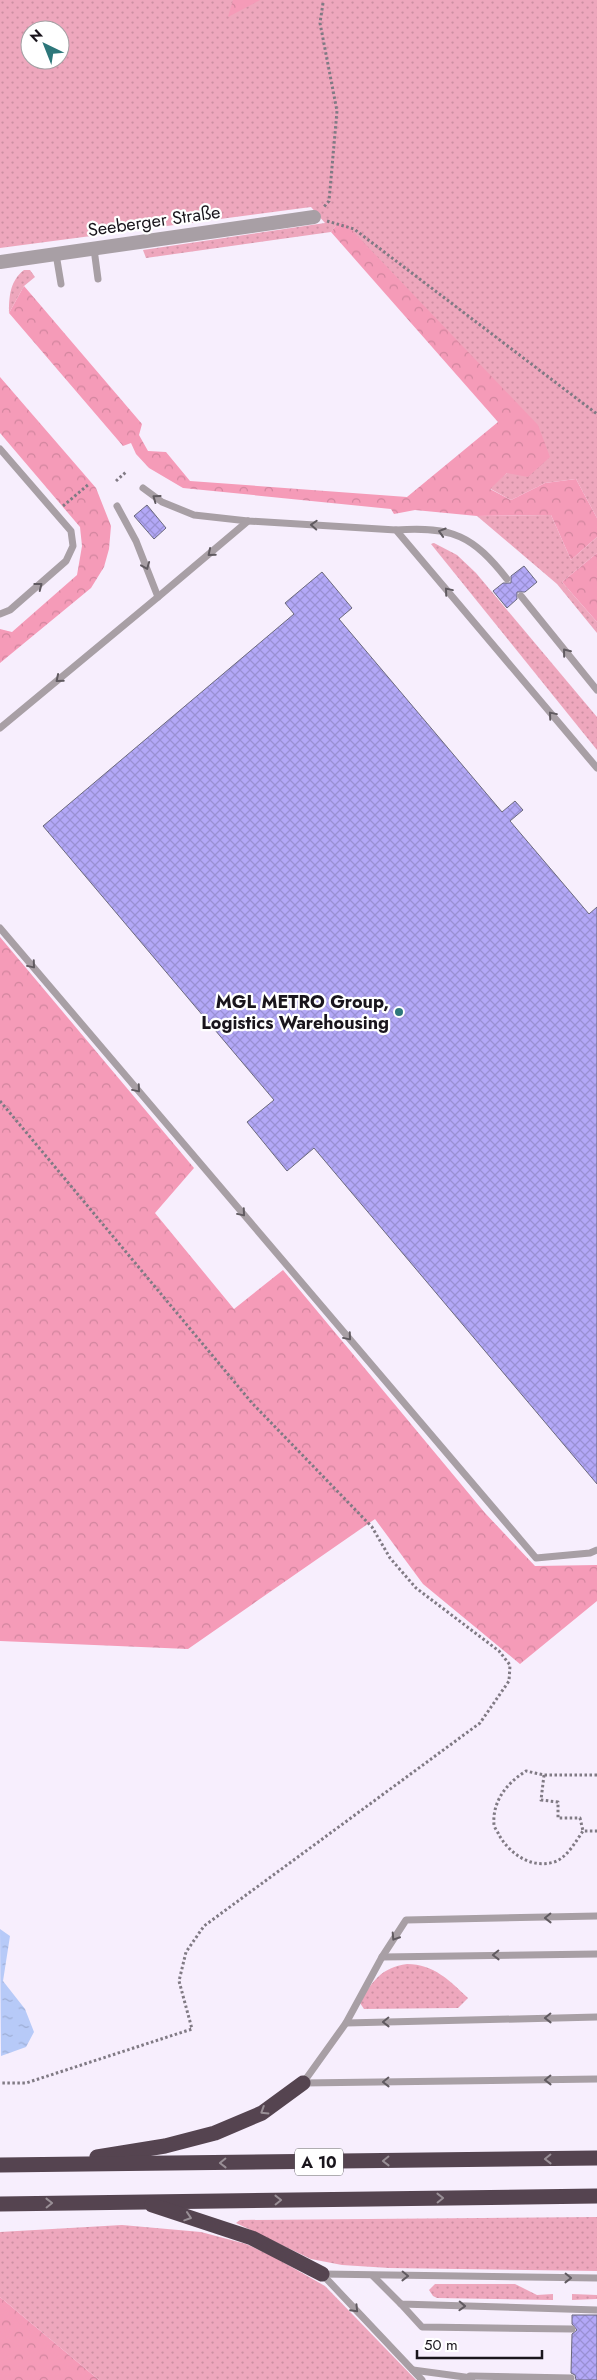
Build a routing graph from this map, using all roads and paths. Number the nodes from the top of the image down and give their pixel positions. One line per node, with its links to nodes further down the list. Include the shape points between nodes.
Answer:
1 (322, 3): 2 (path, via 320,22 337,110 329,201)
2 (314, 217): 3 (street, Seeberger Straße); 8 (path, via 354,229)
3 (94, 248): 4 (street, Seeberger Straße); 6 (lane)
4 (56, 254): 5 (street, Seeberger Straße); 7 (lane)
5 (0, 262)
6 (98, 279)
7 (60, 284)
8 (597, 414)
9 (0, 449): 15 (lane)
10 (126, 472): 11 (path)
11 (116, 481)
12 (89, 484): 15 (path)
13 (143, 488): 16 (lane, one-way to 13, via 181,511)
14 (117, 506): 20 (lane, one-way to 20, via 136,541)
15 (55, 513): 21 (lane, one-way to 15, via 10,610 66,562 73,546 71,532)
16 (248, 521): 17 (lane, one-way to 16); 20 (lane, one-way to 20)
17 (396, 530): 18 (lane, one-way to 17, via 488,555 470,541 434,529); 24 (lane, one-way to 17)
18 (507, 579)
19 (521, 596): 22 (lane, one-way to 19)
20 (158, 597): 23 (lane, one-way to 23)
21 (0, 614)
22 (597, 690)
23 (0, 728)
24 (597, 768)
25 (0, 928): 27 (lane, one-way to 27, via 536,1558)
26 (0, 1101): 39 (path, via 252,1403 372,1527 390,1558 416,1588 499,1651 510,1665 509,1681 480,1723 204,1926 186,1952 179,1981 192,2029 26,2083)
27 (597, 1550)
28 (544, 1775): 29 (path); 30 (path, via 541,1800 558,1802 558,1818 580,1818); 30 (path, via 526,1771 513,1780 498,1799 494,1826 503,1842 515,1855 534,1864 555,1862 568,1852)
29 (597, 1775)
30 (583, 1831): 31 (path)
31 (597, 1831)
32 (597, 1916): 34 (lane, one-way to 34, via 406,1920)
33 (597, 1954): 34 (lane, one-way to 34)
34 (382, 1956): 36 (lane)
35 (597, 2017): 36 (lane, one-way to 36)
36 (346, 2023): 38 (lane)
37 (597, 2080): 38 (lane, one-way to 38)
38 (303, 2082): 41 (highway, one-way to 41, via 262,2114 215,2133 166,2146)
39 (0, 2083)
40 (597, 2158): 41 (highway, A 10, one-way to 41)
41 (41, 2165): 42 (highway, A 10)
42 (0, 2166)
43 (597, 2196): 44 (highway, A 10, one-way to 43)
44 (141, 2201): 45 (highway, A 10, one-way to 44); 46 (highway, one-way to 46, via 252,2238)
45 (0, 2204)
46 (322, 2274): 47 (lane); 52 (lane, one-way to 52)
47 (373, 2276): 48 (lane, one-way to 48); 49 (lane)
48 (597, 2278)
49 (401, 2304): 50 (lane, one-way to 50); 51 (lane, via 422,2327)
50 (597, 2310)
51 (572, 2329)
52 (413, 2370): 53 (lane); 55 (lane)
53 (472, 2378): 54 (lane)
54 (571, 2378)
55 (422, 2380)

